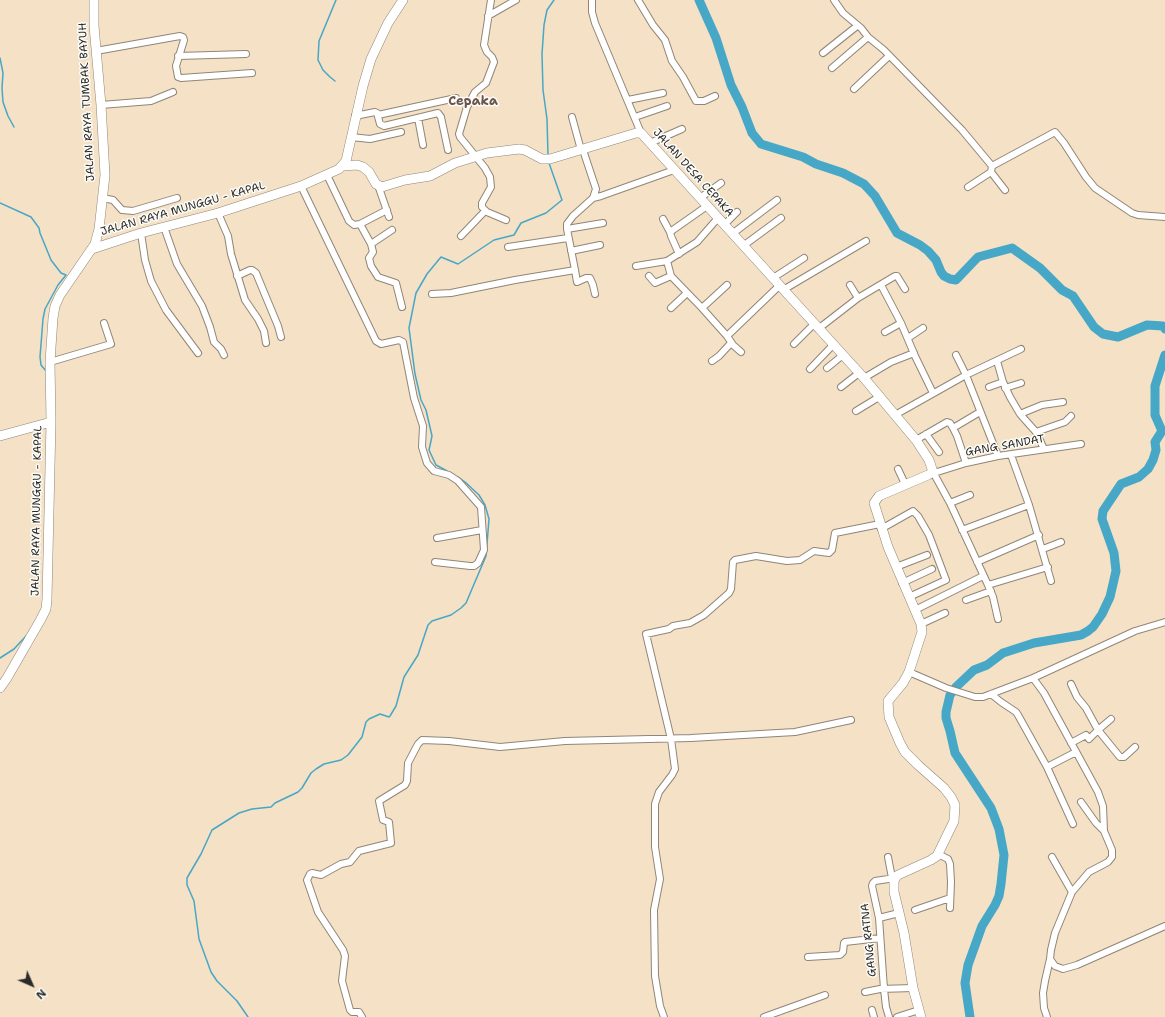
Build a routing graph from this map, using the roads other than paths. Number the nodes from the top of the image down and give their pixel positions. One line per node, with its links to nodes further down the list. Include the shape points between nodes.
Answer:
1 (94, 0): 11 (street, JALAN RAYA TUMBAK BAYUH)
2 (403, 0): 27 (street, via 388,23 371,59)
3 (491, 0): 8 (street)
4 (516, 0): 8 (street)
5 (592, 0): 23 (street, via 595,23)
6 (638, 0): 21 (street, via 665,40 672,61 696,101 704,101)
7 (834, 0): 9 (street)
8 (488, 16): 39 (street, via 484,45 494,62 486,83 475,92 467,107 459,134)
9 (857, 26): 10 (street); 12 (street)
10 (868, 37): 15 (street); 16 (street)
11 (96, 51): 14 (street, via 180,36 184,40); 24 (street, JALAN RAYA TUMBAK BAYUH)
12 (823, 52)
13 (246, 54): 14 (street)
14 (178, 56): 17 (street, via 176,72 181,78)
15 (889, 56): 18 (street); 41 (street, via 962,130)
16 (832, 68)
17 (252, 73)
18 (854, 89)
19 (172, 92): 24 (street, via 151,101)
20 (663, 93): 23 (street)
21 (715, 96)
22 (456, 98): 26 (street)
23 (628, 100): 29 (street)
24 (101, 105): 49 (street, JALAN RAYA TUMBAK BAYUH, via 105,175)
25 (667, 106): 29 (street)
26 (378, 115): 27 (street, via 375,112); 30 (street, via 380,124 384,126)
27 (355, 116): 34 (street)
28 (572, 117): 38 (street)
29 (635, 117): 33 (street)
30 (418, 118): 36 (street); 37 (street, via 440,114)
31 (682, 129): 35 (street)
32 (401, 132): 34 (street, via 370,139)
33 (642, 133): 35 (street, JALAN DESA CEPAKA); 38 (street, JALAN DESA CEPAKA)
34 (351, 137): 40 (street)
35 (650, 143): 42 (street, JALAN DESA CEPAKA)
36 (423, 145)
37 (448, 150)
38 (582, 150): 39 (street, JALAN DESA CEPAKA, via 546,159 519,149); 51 (street, via 596,189)
39 (476, 156): 45 (street, JALAN DESA CEPAKA, via 426,177 385,186); 56 (street, via 485,168 491,184 481,205)
40 (343, 166): 43 (street, JALAN RAYA MUNGGU - KAPAL); 45 (street, via 364,167)
41 (991, 169): 47 (street); 48 (street); 59 (street, via 1055,132 1095,188 1138,215)
42 (674, 170): 51 (street); 52 (street, JALAN DESA CEPAKA)
43 (327, 175): 46 (street, JALAN RAYA MUNGGU - KAPAL); 66 (street, via 351,223 356,226)
44 (721, 183): 52 (street)
45 (378, 185): 55 (street)
46 (301, 186): 58 (street, JALAN RAYA MUNGGU - KAPAL); 161 (street, via 376,342 403,342 423,426 422,447 427,464 434,471 454,477 479,503 482,510)
47 (968, 187)
48 (1005, 190)
49 (102, 198): 50 (street, via 113,200 122,210 133,211); 72 (street, JALAN RAYA TUMBAK BAYUH)
50 (177, 198)
51 (593, 198): 68 (street, via 569,219)
52 (700, 198): 54 (street, JALAN DESA CEPAKA)
53 (777, 200): 73 (street)
54 (707, 206): 64 (street, JALAN DESA CEPAKA); 70 (street)
55 (387, 210): 60 (street); 66 (street)
56 (485, 211): 63 (street); 74 (street)
57 (736, 212): 64 (street)
58 (218, 213): 67 (street, JALAN RAYA MUNGGU - KAPAL); 89 (street, via 228,236)
59 (1165, 217)
60 (390, 218)
61 (781, 218): 80 (street)
62 (664, 219): 70 (street)
63 (506, 220)
64 (721, 222): 73 (street, JALAN DESA CEPAKA); 84 (street)
65 (603, 223): 68 (street)
66 (360, 224): 78 (street)
67 (164, 227): 71 (street, JALAN RAYA MUNGGU - KAPAL); 120 (street, via 177,264 202,306 214,342)
68 (567, 229): 75 (street)
69 (392, 230): 78 (street)
70 (670, 232): 84 (street)
71 (141, 233): 77 (street, JALAN RAYA MUNGGU - KAPAL); 118 (street, via 151,281 166,310)
72 (98, 234): 77 (street, via 102,241); 82 (street, JALAN RAYA TUMBAK BAYUH)
73 (732, 234): 80 (street, JALAN DESA CEPAKA)
74 (461, 236)
75 (568, 238): 81 (street); 83 (street)
76 (866, 241): 94 (street)
77 (109, 244): 82 (street, JALAN RAYA MUNGGU - KAPAL)
78 (371, 244): 101 (street, via 371,266 378,277 396,283)
79 (600, 245): 83 (street)
80 (743, 246): 94 (street, JALAN DESA CEPAKA)
81 (508, 247)
82 (92, 249): 125 (street, JALAN RAYA MUNGGU - KAPAL, via 67,283 55,306)
83 (571, 251): 88 (street)
84 (679, 254): 86 (street)
85 (804, 258): 94 (street)
86 (667, 261): 87 (street); 91 (street)
87 (636, 266)
88 (575, 270): 98 (street, via 451,293); 99 (street, via 577,282 590,278)
89 (237, 276): 110 (street, via 250,270 256,273); 112 (street, via 245,300 264,331)
90 (649, 276): 91 (street, via 655,283)
91 (671, 276): 97 (street)
92 (881, 284): 96 (street, via 896,276); 100 (street); 105 (street)
93 (727, 285): 103 (street)
94 (778, 285): 106 (street, JALAN DESA CEPAKA); 109 (street)
95 (850, 285): 100 (street)
96 (905, 289)
97 (687, 293): 102 (street); 103 (street)
98 (432, 294)
99 (595, 294)
100 (858, 298): 106 (street)
101 (402, 307)
102 (672, 308)
103 (702, 308): 109 (street)
104 (104, 323): 125 (street, via 111,344)
105 (901, 323): 108 (street); 111 (street)
106 (816, 326): 114 (street); 115 (street, JALAN DESA CEPAKA)
107 (923, 328): 111 (street)
108 (885, 332)
109 (727, 336): 113 (street)
110 (282, 337)
111 (908, 338): 119 (street)
112 (266, 343)
113 (732, 343): 117 (street); 123 (street)
114 (794, 344)
115 (833, 345): 121 (street, JALAN DESA CEPAKA); 127 (street)
116 (1021, 349): 124 (street)
117 (741, 352)
118 (198, 353)
119 (914, 353): 129 (street); 134 (street)
120 (224, 355)
121 (843, 355): 126 (street); 129 (street, JALAN DESA CEPAKA)
122 (956, 355): 128 (street)
123 (712, 361)
124 (997, 361): 128 (street); 131 (street)
125 (50, 362): 142 (street, JALAN RAYA MUNGGU - KAPAL)
126 (827, 368)
127 (810, 369)
128 (966, 375): 134 (street); 138 (street)
129 (861, 376): 133 (street); 135 (street, JALAN DESA CEPAKA)
130 (1021, 383): 131 (street)
131 (1004, 385): 132 (street); 139 (street)
132 (989, 386)
133 (841, 387)
134 (933, 393): 140 (street)
135 (879, 397): 137 (street); 140 (street, JALAN DESA CEPAKA)
136 (1064, 402): 139 (street, via 1042,405)
137 (856, 411)
138 (980, 412): 143 (street); 152 (street)
139 (1020, 414): 144 (street)
140 (895, 415): 147 (street, JALAN DESA CEPAKA)
141 (1071, 416): 144 (street, via 1062,424)
142 (51, 422): 146 (street); 187 (street, JALAN RAYA MUNGGU - KAPAL, via 46,609)
143 (953, 428): 145 (street, via 949,422); 153 (street)
144 (1036, 432): 149 (street)
145 (926, 434): 147 (street); 150 (street)
146 (0, 436)
147 (916, 440): 155 (street, JALAN DESA CEPAKA)
148 (1081, 444): 149 (street, GANG SANDAT)
149 (1044, 449): 151 (street, GANG SANDAT)
150 (939, 452)
151 (1011, 455): 152 (street, GANG SANDAT); 159 (street)
152 (998, 456): 153 (street, GANG SANDAT)
153 (966, 463): 155 (street, GANG SANDAT)
154 (898, 469): 156 (street)
155 (934, 472): 156 (street); 158 (street)
156 (905, 484): 160 (street, via 875,499)
157 (970, 495): 158 (street)
158 (950, 503): 162 (street)
159 (1029, 505): 162 (street); 163 (street)
160 (881, 527): 171 (street); 177 (street, via 912,511 918,516 929,535 946,580); 192 (street, via 835,533 832,550 829,553 814,551 800,560 787,561 756,556 736,560 733,562 729,593 704,615 690,623 646,634)
161 (482, 530): 164 (street); 168 (street, via 484,550 476,565)
162 (962, 530): 169 (street)
163 (1038, 535): 166 (street); 169 (street)
164 (437, 538)
165 (1061, 542): 166 (street)
166 (1043, 549): 170 (street)
167 (926, 555): 171 (street)
168 (435, 562)
169 (977, 562): 173 (street)
170 (1048, 567): 174 (street); 176 (street)
171 (896, 568): 175 (street)
172 (932, 569): 175 (street)
173 (983, 576): 176 (street); 179 (street)
174 (1052, 581)
175 (902, 582): 177 (street)
176 (989, 588): 178 (street); 181 (street)
177 (909, 597): 179 (street)
178 (966, 600)
179 (915, 610): 183 (street)
180 (945, 613): 183 (street)
181 (998, 620)
182 (1165, 622): 185 (street, via 1135,631)
183 (920, 624): 184 (street, via 922,635)
184 (909, 672): 188 (street, via 967,696 983,697); 200 (street, via 889,699 888,713 905,752 944,788 954,803 954,821)
185 (1033, 678): 188 (street); 193 (street, via 1044,693)
186 (1071, 684): 191 (street)
187 (0, 688)
188 (991, 694): 196 (street, via 1018,715)
189 (1111, 719): 191 (street)
190 (851, 720): 192 (street, via 795,732)
191 (1098, 730): 193 (street, via 1089,739 1086,735); 194 (street, via 1120,757 1124,757)
192 (671, 739): 220 (street, via 565,741 500,747 449,740 422,740 408,763 407,781 379,801 383,820 389,822 391,843 359,851 350,862 321,875 312,873 307,880 318,912 346,956 342,981 350,1010 359,1012); 221 (street, via 675,770 659,792 655,804 655,847 660,879 654,910 655,976)
193 (1071, 744): 195 (street)
194 (1135, 747)
195 (1076, 752): 196 (street); 199 (street, via 1102,800)
196 (1047, 768): 198 (street)
197 (1082, 802): 199 (street)
198 (1073, 824)
199 (1104, 831): 204 (street, via 1112,850 1112,857 1108,862 1089,872)
200 (938, 854): 203 (street); 205 (street, via 948,859 950,864)
201 (1052, 856): 204 (street)
202 (888, 857): 203 (street)
203 (893, 878): 208 (street); 209 (street, GANG RATNA, via 873,883)
204 (1072, 892): 213 (street, via 1055,932)
205 (950, 898): 206 (street); 207 (street)
206 (950, 908)
207 (915, 910)
208 (899, 913): 209 (street); 214 (street)
209 (879, 918): 211 (street, GANG RATNA)
210 (1165, 926): 213 (street, via 1070,967 1058,968)
211 (880, 938): 212 (street, via 846,942 840,955); 215 (street, GANG RATNA)
212 (808, 957)
213 (1050, 959): 226 (street, via 1043,993)
214 (913, 988): 215 (street); 219 (street)
215 (884, 989): 216 (street); 224 (street, GANG RATNA)
216 (865, 992)
217 (825, 995): 222 (street)
218 (872, 1010): 223 (street)
219 (920, 1014): 225 (street)
220 (362, 1017)
221 (664, 1017)
222 (764, 1017)
223 (874, 1017)
224 (889, 1017)
225 (897, 1017)
226 (1047, 1017)

